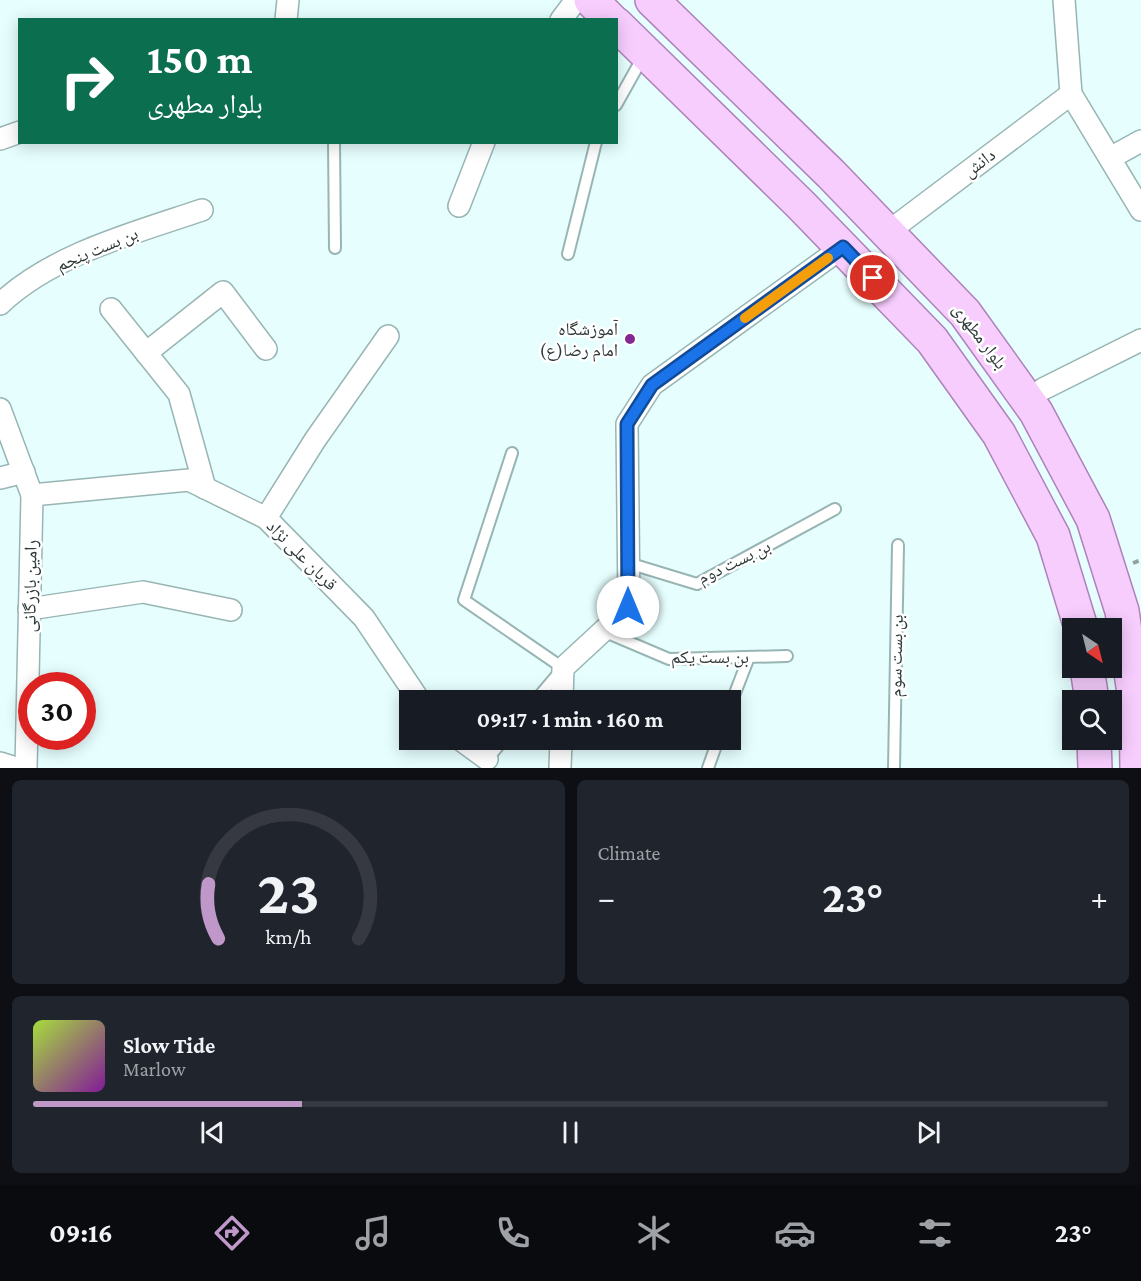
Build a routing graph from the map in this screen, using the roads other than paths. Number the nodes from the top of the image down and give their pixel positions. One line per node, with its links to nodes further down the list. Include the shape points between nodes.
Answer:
1 (288, 0): 6 (street)
2 (576, 0): 7 (street)
3 (591, 0): 8 (main road)
4 (652, 0): 23 (main road, بلوار مطهری)
5 (1067, 2): 11 (street)
6 (286, 18)
7 (562, 18)
8 (609, 18)
9 (618, 26): 10 (main road)
10 (645, 52): 12 (lane); 24 (main road)
11 (1071, 94): 19 (street); 23 (street, دانش)
12 (618, 101)
13 (18, 133): 14 (street)
14 (0, 140)
15 (1141, 141): 19 (street)
16 (334, 144): 25 (lane)
17 (483, 144): 20 (street)
18 (596, 144): 26 (lane)
19 (1110, 158): 22 (street)
20 (459, 206)
21 (201, 210): 27 (street, بن بست پنجم, via 101,244 57,264)
22 (1141, 210)
23 (888, 232): 68 (main road, بلوار مطهری, via 966,313 1036,411 1093,519 1122,611 1136,707)
24 (843, 247): 43 (street, via 652,385 627,424); 46 (main road, via 932,340 999,434 1053,536)
25 (335, 248)
26 (568, 254)
27 (0, 304)
28 (111, 309): 32 (street)
29 (388, 336): 41 (street)
30 (1141, 340): 33 (street)
31 (266, 349): 32 (street, via 223,292)
32 (146, 353): 38 (street, via 179,394)
33 (1043, 389)
34 (0, 409): 36 (street, رامین بازرگانی)
35 (512, 453): 50 (lane, via 464,600)
36 (24, 472): 37 (street); 39 (street, رامین بازرگانی)
37 (0, 478)
38 (205, 488): 39 (street, قربان علی نژاد, via 189,480); 41 (street, قربان علی نژاد)
39 (32, 495): 44 (street, رامین بازرگانی)
40 (835, 509): 43 (lane, بن بست دوم, via 697,584)
41 (266, 518): 51 (street, قربان علی نژاد, via 364,618)
42 (898, 545): 66 (lane, بن بست سوم)
43 (628, 563): 47 (street, via 628,607)
44 (29, 609): 45 (street, via 143,592); 63 (street, رامین بازرگانی)
45 (231, 610)
46 (1079, 618)
47 (603, 631): 49 (lane, بن بست یکم, via 669,659); 50 (street)
48 (787, 656): 49 (lane, بن بست یکم)
49 (749, 657): 54 (lane)
50 (563, 668): 52 (lane); 53 (street)
51 (412, 690)
52 (544, 690)
53 (562, 690)
54 (736, 690)
55 (471, 750): 61 (street)
56 (495, 750): 61 (lane)
57 (561, 750): 64 (street)
58 (714, 750): 65 (lane)
59 (1094, 750): 67 (main road)
60 (0, 763): 62 (street)
61 (485, 763)
62 (16, 768)
63 (26, 768)
64 (560, 768)
65 (708, 768)
66 (894, 768)
67 (1095, 768)
68 (1137, 768)

